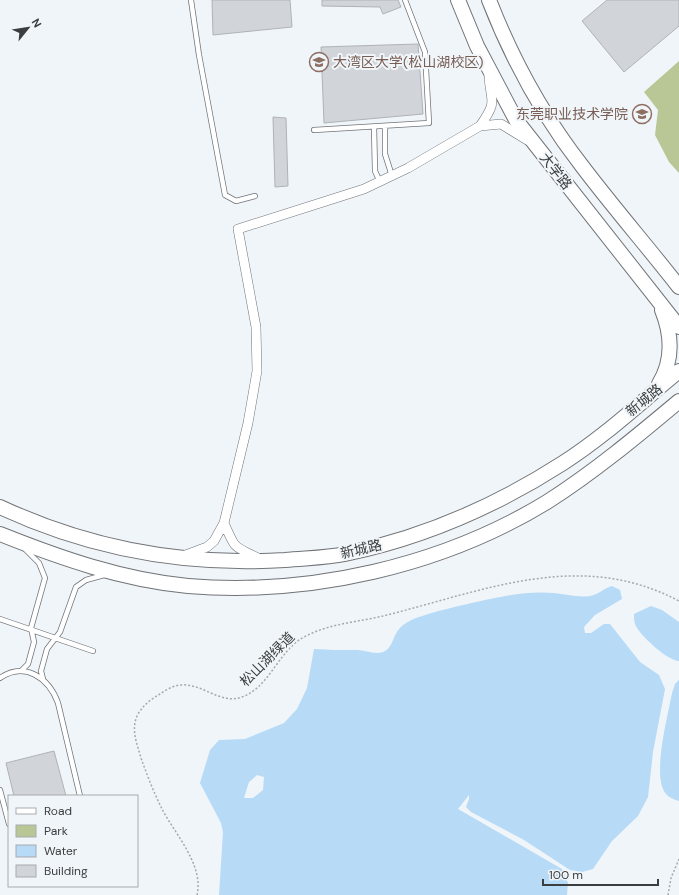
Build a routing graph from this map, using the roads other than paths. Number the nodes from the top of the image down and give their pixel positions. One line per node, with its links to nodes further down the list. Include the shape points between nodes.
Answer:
1 (191, 0): 13 (lane, via 225,195 236,201)
2 (405, 0): 8 (lane, via 425,52 429,123)
3 (458, 0): 5 (main road, 大学路)
4 (489, 0): 14 (main road, 大学路, via 503,36 540,105 582,166)
5 (488, 68): 6 (street, via 493,99 492,110); 10 (main road, 大学路, via 516,120)
6 (480, 126): 10 (street, via 501,124); 11 (street)
7 (374, 127): 8 (lane); 9 (lane); 12 (lane, via 375,171)
8 (385, 127): 11 (lane, via 385,154)
9 (314, 130)
10 (534, 143): 15 (main road, 大学路)
11 (392, 176): 12 (street)
12 (380, 182): 23 (street, via 238,229 256,327 257,371 248,423)
13 (255, 196)
14 (679, 287)
15 (657, 299): 16 (main road, 大学路); 18 (main road, via 666,321 670,349 665,374)
16 (679, 327)
17 (679, 371): 18 (main road, 新城路)
18 (656, 389): 27 (main road, 新城路, via 565,462 482,508 435,528 385,544 343,554)
19 (679, 401): 21 (main road, 新城路)
20 (679, 409): 21 (main road)
21 (659, 418): 28 (main road, 新城路, via 616,455 580,481 520,516 457,546 374,572 316,583 231,588 187,586)
22 (0, 507): 26 (main road, 新城路, via 40,524 121,549)
23 (224, 523): 26 (street, via 214,541 207,547); 27 (street, via 231,542 239,550)
24 (0, 534): 25 (main road, 新城路)
25 (15, 539): 28 (main road, 新城路, via 76,562); 30 (lane, via 39,563 44,574)
26 (179, 558): 27 (main road, 新城路)
27 (264, 561)
28 (120, 573): 31 (lane, via 94,577 76,587)
29 (0, 619): 30 (lane)
30 (32, 632): 31 (lane); 33 (lane, via 34,642 31,654 28,664)
31 (56, 638): 32 (lane); 35 (lane, via 48,646 45,654 41,671)
32 (92, 651)
33 (21, 671): 34 (lane); 35 (lane, via 30,672)
34 (0, 678)
35 (44, 680): 37 (lane, via 58,703)
36 (0, 790): 38 (lane)
37 (80, 795)
38 (8, 820)

